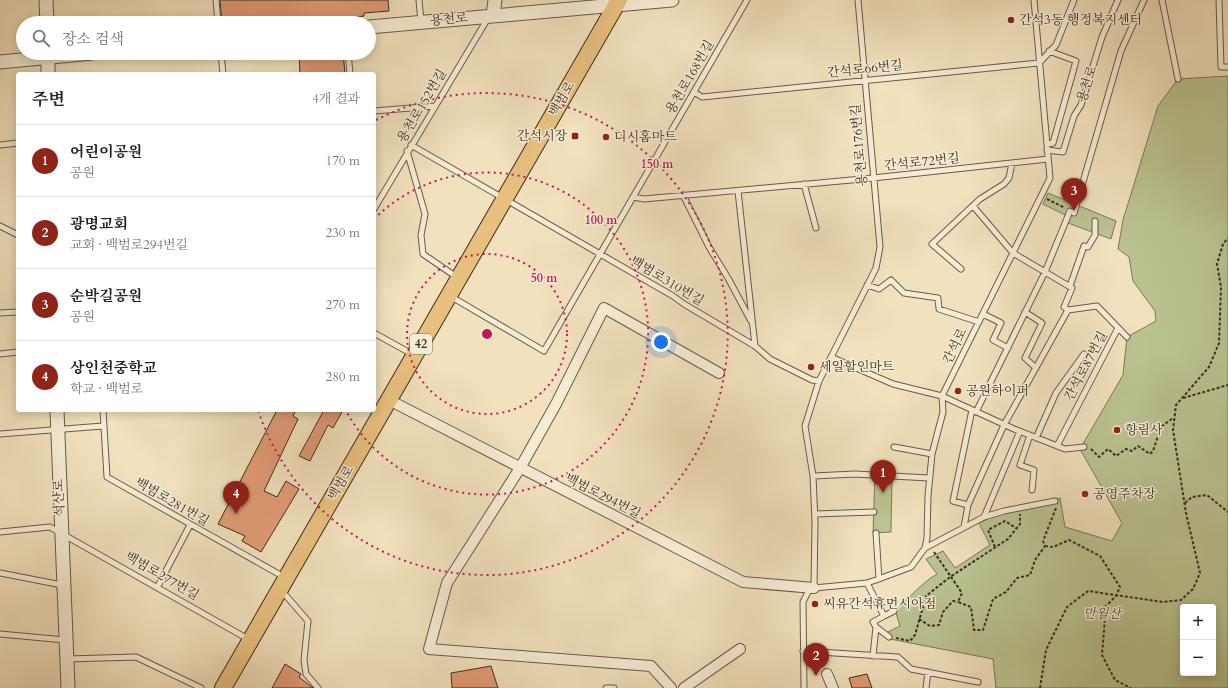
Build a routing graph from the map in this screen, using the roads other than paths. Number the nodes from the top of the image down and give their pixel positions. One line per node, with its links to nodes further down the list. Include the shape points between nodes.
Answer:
1 (46, 0): 15 (street)
2 (216, 0): 16 (lane)
3 (418, 0): 17 (lane)
4 (672, 0): 13 (street, 용천로)
5 (747, 0): 32 (lane, 용천로168번길)
6 (858, 0): 31 (lane, 용천로176번길)
7 (1034, 0): 25 (lane, 간석로)
8 (1074, 0): 19 (lane, via 1056,45)
9 (1118, 0): 38 (lane, 용천로, via 1102,37 1063,152)
10 (1144, 0): 57 (lane, via 1121,51 1072,212)
11 (1162, 0): 30 (lane)
12 (1219, 0): 26 (lane, via 1221,67)
13 (617, 3): 14 (street, 용천로); 47 (main road, 백범로 / 42)
14 (494, 8): 17 (street, 용천로); 33 (lane, 용천로152번길)
15 (47, 16)
16 (217, 16)
17 (420, 22): 18 (street, 용천로)
18 (376, 26)
19 (1049, 52): 25 (lane); 38 (lane, via 1076,61 1054,143)
20 (16, 60): 24 (street)
21 (48, 60): 27 (street)
22 (222, 60): 28 (lane)
23 (349, 60): 29 (lane)
24 (0, 62)
25 (1039, 62): 31 (lane, 간석로66번길); 38 (lane, 간석로)
26 (1228, 67)
27 (48, 72)
28 (223, 72)
29 (350, 72)
30 (1178, 79)
31 (865, 80): 32 (lane, 간석로66번길, via 702,97); 42 (lane, 용천로176번길)
32 (694, 92): 46 (lane, 용천로168번길)
33 (434, 106): 34 (lane); 37 (lane, 용천로152번길)
34 (376, 111)
35 (16, 143): 36 (lane)
36 (0, 145)
37 (411, 145): 39 (lane, 용천로152번길); 47 (lane)
38 (1047, 147): 40 (lane, 간석로)
39 (407, 151): 48 (lane, 용천로152번길); 58 (lane, via 425,214 421,234 423,254)
40 (1048, 159): 41 (lane, 간석로72번길); 54 (lane, 간석로, via 1050,178)
41 (1012, 163): 42 (lane, 간석로72번길); 49 (lane, via 1009,178 1004,184)
42 (873, 178): 43 (lane, 간석로72번길); 59 (lane, 용천로176번길, via 880,247 876,268)
43 (804, 184): 44 (lane, 간석로72번길); 52 (lane)
44 (738, 191): 45 (lane, 간석로72번길); 68 (lane)
45 (683, 196): 46 (lane, 간석로72번길, via 644,199); 68 (lane)
46 (633, 197): 55 (lane, 용천로168번길)
47 (505, 198): 55 (lane, 백범로310번길); 58 (main road, 백범로 / 42)
48 (376, 205)
49 (973, 206): 54 (lane); 56 (lane, via 932,244)
50 (1095, 220): 60 (lane, via 1095,235 1088,247 1084,246)
51 (0, 226): 53 (lane)
52 (816, 228)
53 (16, 233)
54 (1013, 253): 57 (lane); 66 (lane, 간석로)
55 (600, 254): 61 (lane, 용천로168번길, via 544,352); 72 (lane, 백범로310번길)
56 (961, 269)
57 (1045, 272): 60 (lane); 64 (lane)
58 (459, 278): 61 (main road, 백범로 / 42)
59 (867, 286): 67 (lane, via 879,289 891,280 904,293 938,298 939,309); 78 (lane, 용천로176번길)
60 (1071, 287): 62 (lane, via 1064,307)
61 (449, 296): 77 (main road, 백범로 / 42)
62 (1068, 310): 69 (lane, 간석로87번길, via 1097,306); 79 (lane)
63 (16, 312): 65 (lane)
64 (1025, 312): 73 (lane); 79 (lane, via 1042,323 1024,358)
65 (0, 313)
66 (983, 314): 67 (lane, 간석로); 73 (lane, via 1001,323 993,340)
67 (979, 322): 82 (lane, 간석로)
68 (753, 324): 72 (lane)
69 (1118, 328): 71 (lane); 94 (lane, 간석로87번길)
70 (376, 334): 77 (lane)
71 (1127, 337)
72 (755, 346): 81 (lane, 백범로310번길, via 770,359)
73 (1008, 348): 84 (lane)
74 (16, 352): 75 (lane)
75 (0, 354)
76 (1084, 354): 93 (lane, 간석로87번길, via 1056,393)
77 (414, 356): 83 (main road, 백범로 / 42)
78 (831, 357): 81 (lane, 용천로176번길); 82 (lane, via 893,384)
79 (1036, 368): 87 (lane)
80 (719, 373): 98 (street, via 604,308 556,404)
81 (819, 382): 99 (lane, 용천로176번길, via 805,426)
82 (942, 396): 84 (lane); 97 (lane, 간석로, via 943,412)
83 (389, 400): 98 (street, 백범로294번길); 116 (main road, 백범로 / 42)
84 (974, 411): 87 (lane); 103 (lane, via 953,501)
85 (56, 412): 89 (street, 석산로)
86 (103, 412): 88 (lane, 백범로281번길)
87 (1004, 425): 90 (lane); 103 (lane)
88 (103, 426): 89 (lane); 107 (lane, 백범로281번길, via 107,477)
89 (57, 429): 91 (lane); 110 (street, 석산로)
90 (1020, 431): 92 (lane); 106 (lane)
91 (0, 434)
92 (1030, 435): 93 (lane); 101 (lane, via 1020,465 1034,470)
93 (1036, 438): 94 (lane)
94 (1056, 446): 96 (lane, via 1065,449)
95 (894, 447): 97 (lane)
96 (1084, 447)
97 (932, 454): 100 (lane, 간석로)
98 (520, 468): 119 (street, 백범로294번길, via 743,582); 140 (street, via 447,583 429,649 651,666)
99 (814, 476): 100 (lane, via 855,474); 105 (lane, 용천로176번길)
100 (929, 478): 112 (lane, 간석로, via 928,538)
101 (1032, 490)
102 (1055, 501): 106 (lane)
103 (968, 505): 108 (lane)
104 (874, 512): 105 (lane)
105 (815, 514): 119 (lane, 용천로176번길)
106 (984, 517): 108 (lane)
107 (190, 525): 116 (lane, 백범로281번길); 118 (lane)
108 (964, 527): 112 (lane)
109 (0, 532): 110 (lane, 백범로277번길, via 50,527)
110 (61, 532): 117 (street, 석산로); 118 (lane, 백범로277번길)
111 (876, 533): 114 (lane)
112 (925, 548): 114 (lane, 간석로, via 911,567)
113 (0, 573): 117 (lane)
114 (878, 579): 115 (lane, 간석로)
115 (867, 583): 119 (lane, 간석로); 121 (lane)
116 (283, 584): 126 (main road, 백범로 / 42); 137 (lane, 백범로281번길, via 308,621 304,660 306,674)
117 (63, 586): 125 (street, 석산로)
118 (158, 586): 126 (lane, 백범로277번길)
119 (814, 588): 128 (lane, via 808,592 803,602)
120 (894, 611): 121 (lane)
121 (884, 616): 122 (lane, via 873,622)
122 (876, 627): 124 (lane); 129 (lane)
123 (0, 634): 125 (lane)
124 (889, 637)
125 (66, 640): 130 (street, 석산로)
126 (251, 640): 136 (main road, 백범로 / 42)
127 (740, 650): 141 (street)
128 (803, 651): 129 (lane); 142 (lane)
129 (873, 656): 131 (lane, via 898,657 911,669)
130 (67, 659): 134 (street, 석산로); 135 (lane, via 136,657)
131 (928, 672): 133 (lane); 144 (lane)
132 (827, 674): 143 (street)
133 (978, 682)
134 (68, 688)
135 (201, 688)
136 (224, 688)
137 (318, 688)
138 (606, 688): 139 (lane)
139 (614, 688)
140 (671, 688)
141 (684, 688)
142 (804, 688)
143 (833, 688)
144 (926, 688)

